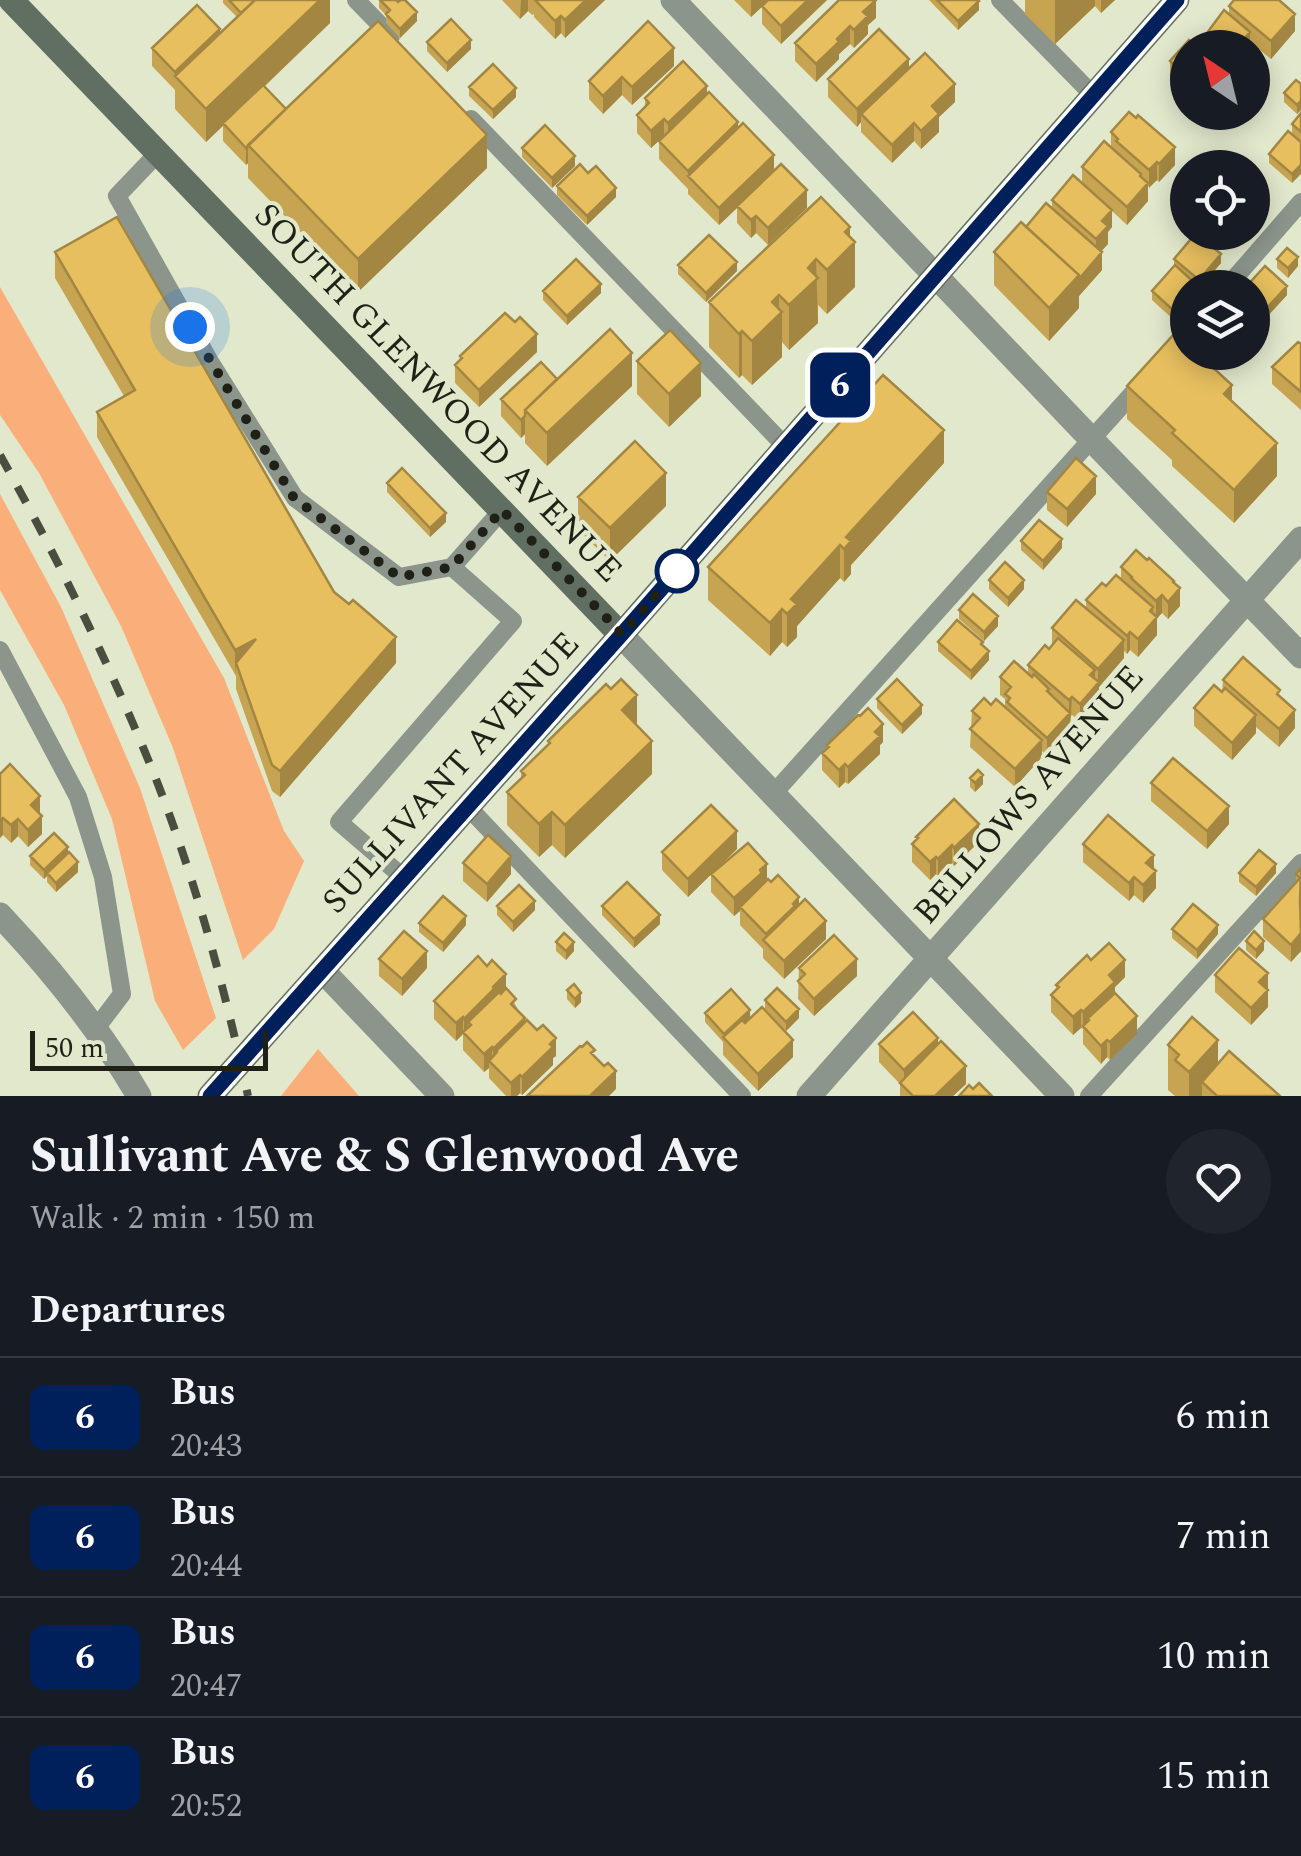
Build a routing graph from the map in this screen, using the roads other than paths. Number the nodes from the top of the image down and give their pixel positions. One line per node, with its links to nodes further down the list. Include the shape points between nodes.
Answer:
1 (11, 0): 9 (street, SOUTH GLENWOOD AVENUE)
2 (356, 0): 6 (lane)
3 (672, 0): 12 (street)
4 (1000, 0): 7 (lane)
5 (1177, 0): 7 (street, SULLIVANT AVENUE)
6 (398, 43)
7 (1094, 96): 12 (street, SULLIVANT AVENUE)
8 (452, 100): 15 (lane)
9 (158, 153): 16 (street, SOUTH GLENWOOD AVENUE); 18 (lane, via 117,196 294,498 399,577)
10 (1301, 202): 11 (lane)
11 (1242, 270)
12 (936, 275): 14 (street); 15 (street, SULLIVANT AVENUE)
13 (1170, 351): 14 (lane)
14 (1092, 440): 19 (street); 23 (lane)
15 (786, 447): 20 (street, SULLIVANT AVENUE)
16 (502, 510): 18 (lane); 20 (street, SOUTH GLENWOOD AVENUE)
17 (1301, 539): 19 (street, BELLOWS AVENUE)
18 (452, 567): 26 (lane, via 514,621 338,822)
19 (1247, 600): 22 (street); 28 (street, BELLOWS AVENUE)
20 (622, 634): 23 (street, SOUTH GLENWOOD AVENUE); 24 (street, SULLIVANT AVENUE)
21 (0, 650): 30 (lane, via 78,797 103,877 122,994)
22 (1301, 656)
23 (774, 794): 28 (street, SOUTH GLENWOOD AVENUE)
24 (468, 806): 26 (street, SULLIVANT AVENUE); 34 (lane)
25 (1301, 863): 37 (lane)
26 (404, 878): 29 (street, SULLIVANT AVENUE)
27 (0, 916): 30 (street)
28 (931, 959): 35 (street, BELLOWS AVENUE); 36 (street, SOUTH GLENWOOD AVENUE)
29 (322, 970): 32 (street, SULLIVANT AVENUE); 33 (street)
30 (94, 1031): 31 (street)
31 (138, 1096)
32 (210, 1096)
33 (442, 1096)
34 (742, 1096)
35 (809, 1096)
36 (1062, 1096)
37 (1089, 1096)

